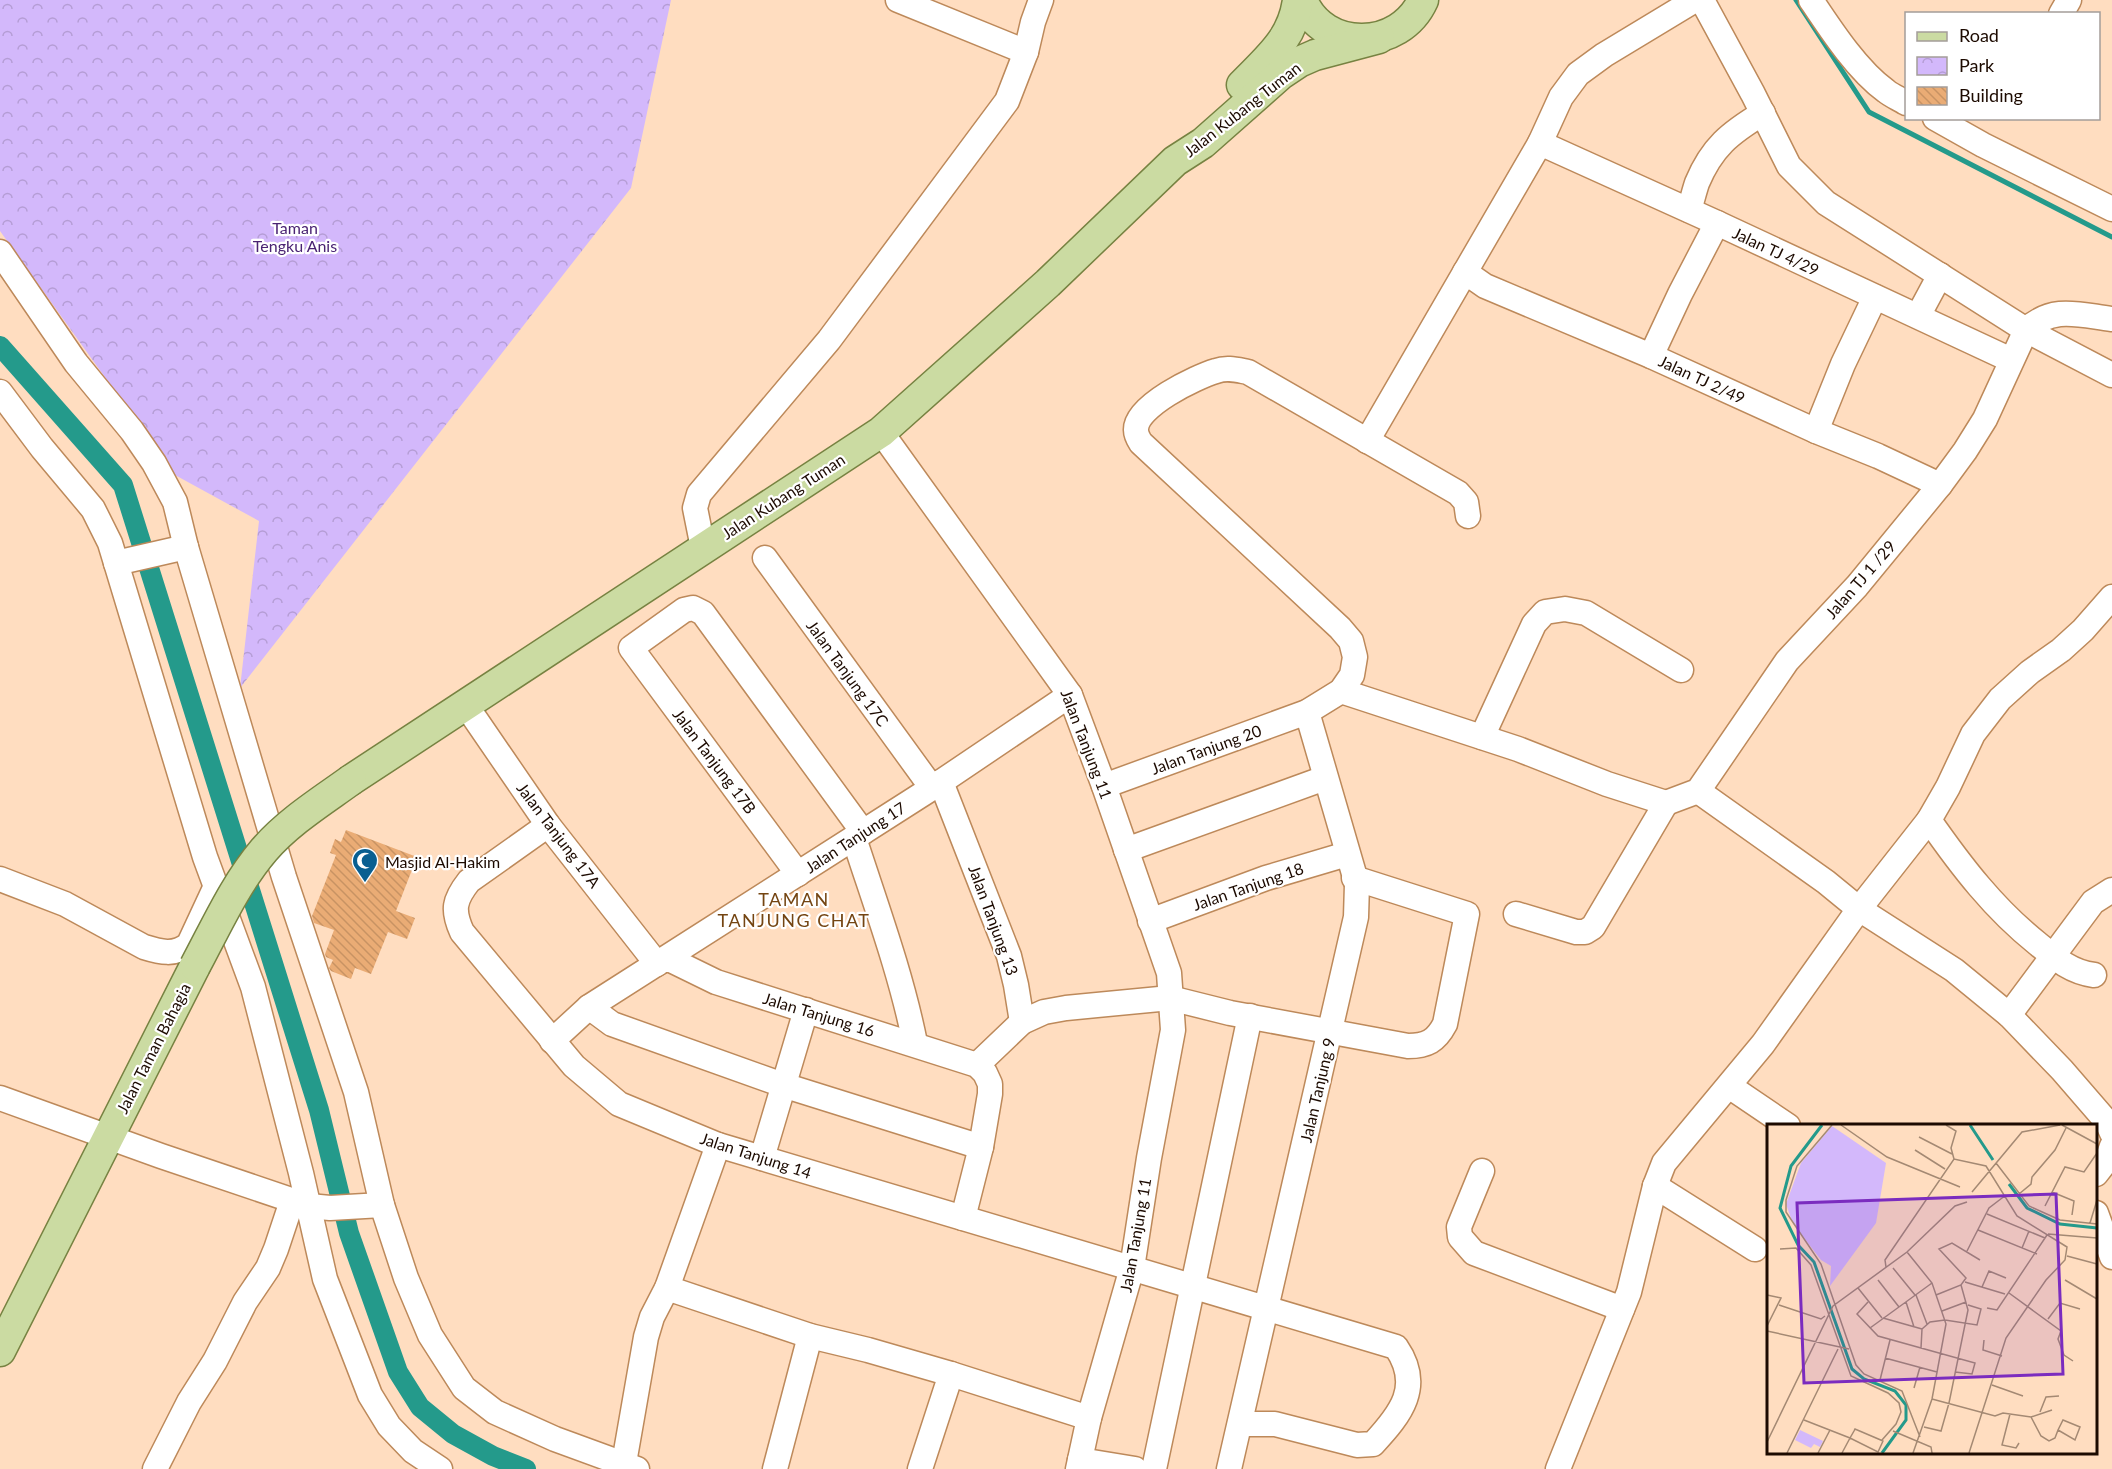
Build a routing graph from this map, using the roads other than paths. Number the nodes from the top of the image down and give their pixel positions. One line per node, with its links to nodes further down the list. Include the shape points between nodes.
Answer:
1 (898, 0): 9 (street)
2 (1041, 0): 9 (street)
3 (1300, 0): 8 (main road, via 1318,22 1336,34 1357,40); 14 (main road, Jalan Kubang Tuman, via 1282,44 1195,133)
4 (1423, 0): 8 (main road, Jalan Kubang Tuman, via 1409,22)
5 (1695, 0): 13 (street, via 1578,74 1561,97)
6 (1702, 0): 11 (street)
7 (1811, 0): 10 (street, via 1856,61 1886,91)
8 (1379, 38): 14 (main road, Jalan Kubang Tuman, via 1299,62 1203,143)
9 (1026, 52): 35 (street, via 1007,101 829,340 699,494 694,508)
10 (1905, 102)
11 (1763, 113): 16 (street, via 1736,129 1718,147 1696,186); 20 (street, via 1789,166 1826,203)
12 (1939, 120): 15 (street)
13 (1540, 143): 16 (street, Jalan TJ 4/29); 19 (street)
14 (1175, 161): 30 (main road, Jalan Kubang Tuman, via 1048,283)
15 (2112, 209)
16 (1689, 210): 17 (street, Jalan TJ 4/29)
17 (1718, 223): 21 (street, Jalan TJ 4/29); 25 (street)
18 (0, 252): 34 (street, via 76,363 154,463 175,502)
19 (1465, 272): 25 (street, Jalan TJ 2/49, via 1485,286); 31 (street)
20 (1941, 275): 22 (street); 24 (street)
21 (1875, 297): 22 (street, Jalan TJ 4/29); 29 (street)
22 (1918, 316): 26 (street, Jalan TJ 4/29)
23 (2112, 319): 24 (street, via 2055,314 2037,319)
24 (2026, 330): 26 (street, Jalan TJ 1 /29); 27 (street)
25 (1651, 356): 29 (street, Jalan TJ 2/49)
26 (2011, 360): 32 (street, Jalan TJ 1 /29, via 1985,419)
27 (2112, 375)
28 (0, 392): 37 (street, via 93,509)
29 (1816, 431): 32 (street, Jalan TJ 2/49)
30 (881, 432): 35 (main road, Jalan Kubang Tuman); 41 (street, Jalan Tanjung 11)
31 (1367, 441): 33 (street, via 1458,493 1466,502); 40 (street, via 1248,372 1232,368 1217,370 1174,390 1142,413 1136,429 1141,443 1351,640 1355,657 1352,675)
32 (1940, 485): 49 (street, Jalan TJ 1 /29, via 1857,586 1787,661)
33 (1468, 516)
34 (185, 547): 37 (street); 91 (street, via 284,877 356,1092)
35 (703, 548): 42 (main road, Jalan Kubang Tuman)
36 (765, 558): 47 (street, Jalan Tanjung 17C)
37 (124, 561): 59 (street)
38 (2112, 597): 51 (street, via 2076,637 2000,699 1973,734)
39 (1681, 670): 44 (street, via 1586,613 1565,609 1545,612 1534,624)
40 (1341, 691): 43 (street, Jalan Tanjung 20); 44 (street)
41 (1070, 695): 47 (street, Jalan Tanjung 17); 48 (street, Jalan Tanjung 11)
42 (465, 704): 46 (main road, Jalan Kubang Tuman); 52 (street, Jalan Tanjung 17A)
43 (1307, 712): 45 (street, Jalan Tanjung 9); 48 (street, Jalan Tanjung 20)
44 (1482, 737): 50 (street)
45 (1325, 778): 54 (street); 55 (street, Jalan Tanjung 9)
46 (351, 780): 82 (main road, Jalan Taman Bahagia, bridge, via 264,850 195,966)
47 (936, 785): 53 (street, Jalan Tanjung 17); 72 (street, Jalan Tanjung 13, via 1009,956)
48 (1104, 786): 54 (street, Jalan Tanjung 11)
49 (1698, 791): 50 (street); 61 (street)
50 (1666, 803): 62 (street, via 1593,927 1576,932)
51 (1929, 820): 61 (street); 64 (street, via 1995,906)
52 (548, 825): 65 (street, Jalan Tanjung 17A); 74 (street, Jalan Tanjung 14, via 470,881 455,906 462,932)
53 (859, 835): 56 (street, Jalan Tanjung 17); 56 (street, Jalan Tanjung 17B, via 698,609 684,610 631,648); 75 (street)
54 (1126, 850): 63 (street, Jalan Tanjung 11)
55 (1347, 854): 57 (street, Jalan Tanjung 9); 63 (street, Jalan Tanjung 18, via 1266,878)
56 (798, 874): 65 (street, Jalan Tanjung 17)
57 (1354, 878): 73 (street, Jalan Tanjung 9, via 1356,917); 73 (street, via 1467,914 1445,1024 1429,1044 1408,1046)
58 (0, 879): 59 (street, via 65,904 158,952 182,951 189,944)
59 (216, 886): 90 (street, via 253,987)
60 (2112, 890): 64 (street, via 2093,902)
61 (1859, 909): 70 (street, via 1954,970); 78 (street)
62 (1516, 914)
63 (1149, 921): 67 (street, Jalan Tanjung 11, via 1168,973)
64 (2053, 956): 66 (street, via 2069,968); 70 (street)
65 (660, 962): 68 (street, Jalan Tanjung 17); 69 (street, Jalan Tanjung 16, via 671,960 716,982)
66 (2094, 975)
67 (1170, 998): 71 (street); 72 (street, via 1066,1008); 96 (street, Jalan Tanjung 11, via 1173,1030)
68 (589, 1007): 74 (street, Jalan Tanjung 17); 77 (street, via 612,1024)
69 (806, 1010): 75 (street, Jalan Tanjung 16); 77 (street)
70 (2009, 1015): 81 (street, via 2107,1122)
71 (1250, 1016): 73 (street); 97 (street)
72 (1022, 1022): 76 (street)
73 (1331, 1031): 100 (street, Jalan Tanjung 9)
74 (552, 1041): 83 (street, Jalan Tanjung 14, via 573,1066 619,1104)
75 (915, 1043): 76 (street, Jalan Tanjung 16)
76 (977, 1065): 85 (street, via 990,1083)
77 (783, 1085): 85 (street); 86 (street)
78 (1729, 1086): 80 (street); 89 (street, via 1664,1163)
79 (0, 1098): 82 (street)
80 (1786, 1124)
81 (2112, 1133)
82 (108, 1137): 90 (street); 102 (main road, Jalan Taman Bahagia)
83 (718, 1145): 86 (street, Jalan Tanjung 14); 98 (street)
84 (2112, 1146): 88 (street)
85 (981, 1147): 93 (street)
86 (762, 1158): 93 (street, Jalan Tanjung 14)
87 (1482, 1171): 99 (street, via 1459,1227 1460,1237 1474,1253)
88 (2097, 1173)
89 (1655, 1186): 94 (street); 99 (street)
90 (310, 1205): 91 (street); 108 (street, via 276,1249); 109 (street, via 325,1279 370,1395 389,1426 413,1451)
91 (373, 1206): 107 (street, via 430,1335 464,1388 495,1412)
92 (2097, 1217): 95 (street)
93 (963, 1218): 96 (street, Jalan Tanjung 14)
94 (1755, 1249)
95 (2112, 1257)
96 (1132, 1268): 97 (street, Jalan Tanjung 14); 104 (street, Jalan Tanjung 11)
97 (1194, 1287): 100 (street, Jalan Tanjung 14); 113 (street)
98 (667, 1288): 101 (street); 107 (street, via 646,1337)
99 (1622, 1308): 115 (street)
100 (1267, 1309): 105 (street, Jalan Tanjung 9); 105 (street, Jalan Tanjung 14, via 1396,1347 1409,1377 1406,1398 1372,1444 1357,1445 1275,1424)
101 (810, 1336): 103 (street); 110 (street)
102 (0, 1351)
103 (951, 1374): 104 (street); 111 (street)
104 (1089, 1418): 106 (street, Jalan Tanjung 11)
105 (1240, 1424): 114 (street, Jalan Tanjung 9)
106 (1079, 1465): 112 (street)
107 (630, 1466)
108 (154, 1469)
109 (440, 1469)
110 (775, 1469)
111 (920, 1469)
112 (1135, 1469)
113 (1154, 1469)
114 (1229, 1469)
115 (1558, 1469)

